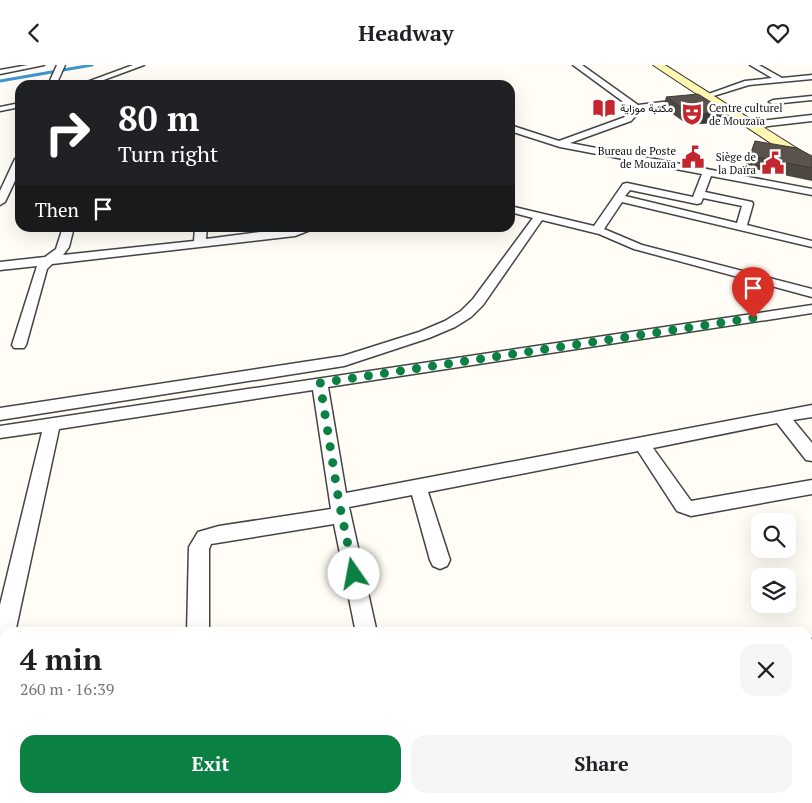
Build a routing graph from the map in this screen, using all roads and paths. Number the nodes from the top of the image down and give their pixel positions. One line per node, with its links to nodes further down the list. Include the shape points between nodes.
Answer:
1 (40, 65): 7 (street)
2 (61, 65): 10 (street)
3 (140, 65): 11 (street)
4 (577, 65): 18 (street)
5 (658, 65): 12 (main road)
6 (754, 65): 9 (street)
7 (0, 72)
8 (812, 77): 9 (street)
9 (780, 79): 13 (street)
10 (54, 80)
11 (97, 80)
12 (692, 87): 13 (main road); 14 (main road)
13 (725, 90): 14 (street)
14 (708, 97): 18 (street); 21 (main road)
15 (812, 98): 16 (street)
16 (773, 102)
17 (15, 106): 19 (street)
18 (637, 108): 23 (street, via 628,119)
19 (0, 109)
20 (812, 118): 21 (street)
21 (752, 125): 24 (main road)
22 (515, 130): 23 (street)
23 (560, 143): 26 (street)
24 (812, 164)
25 (15, 170): 30 (street)
26 (708, 171): 27 (street); 28 (street)
27 (812, 193)
28 (700, 194): 29 (street, via 697,201 627,186); 33 (street, via 748,204)
29 (619, 199): 33 (street); 34 (street)
30 (0, 202)
31 (515, 210): 32 (street)
32 (540, 216): 34 (street); 47 (street, via 478,302 450,324 424,335 344,361)
33 (741, 227): 39 (street)
34 (597, 231): 42 (street, via 638,247)
35 (68, 232): 40 (street, via 59,253)
36 (201, 232): 38 (street)
37 (298, 232): 38 (street)
38 (200, 243): 40 (street)
39 (812, 243)
40 (47, 260): 41 (street); 44 (street, via 41,268)
41 (0, 266)
42 (812, 293)
43 (812, 309): 45 (street)
44 (19, 345)
45 (320, 383): 49 (street); 55 (street)
46 (812, 411): 48 (street)
47 (0, 414)
48 (780, 417): 51 (street); 52 (street)
49 (52, 423): 50 (street); 57 (street)
50 (0, 432)
51 (642, 444): 53 (street); 54 (street, via 683,506 691,509)
52 (812, 455)
53 (418, 487): 55 (street); 56 (street)
54 (812, 487)
55 (340, 509): 58 (street, via 205,538 199,547); 59 (street)
56 (440, 560)
57 (5, 627)
58 (198, 627)
59 (366, 627)

